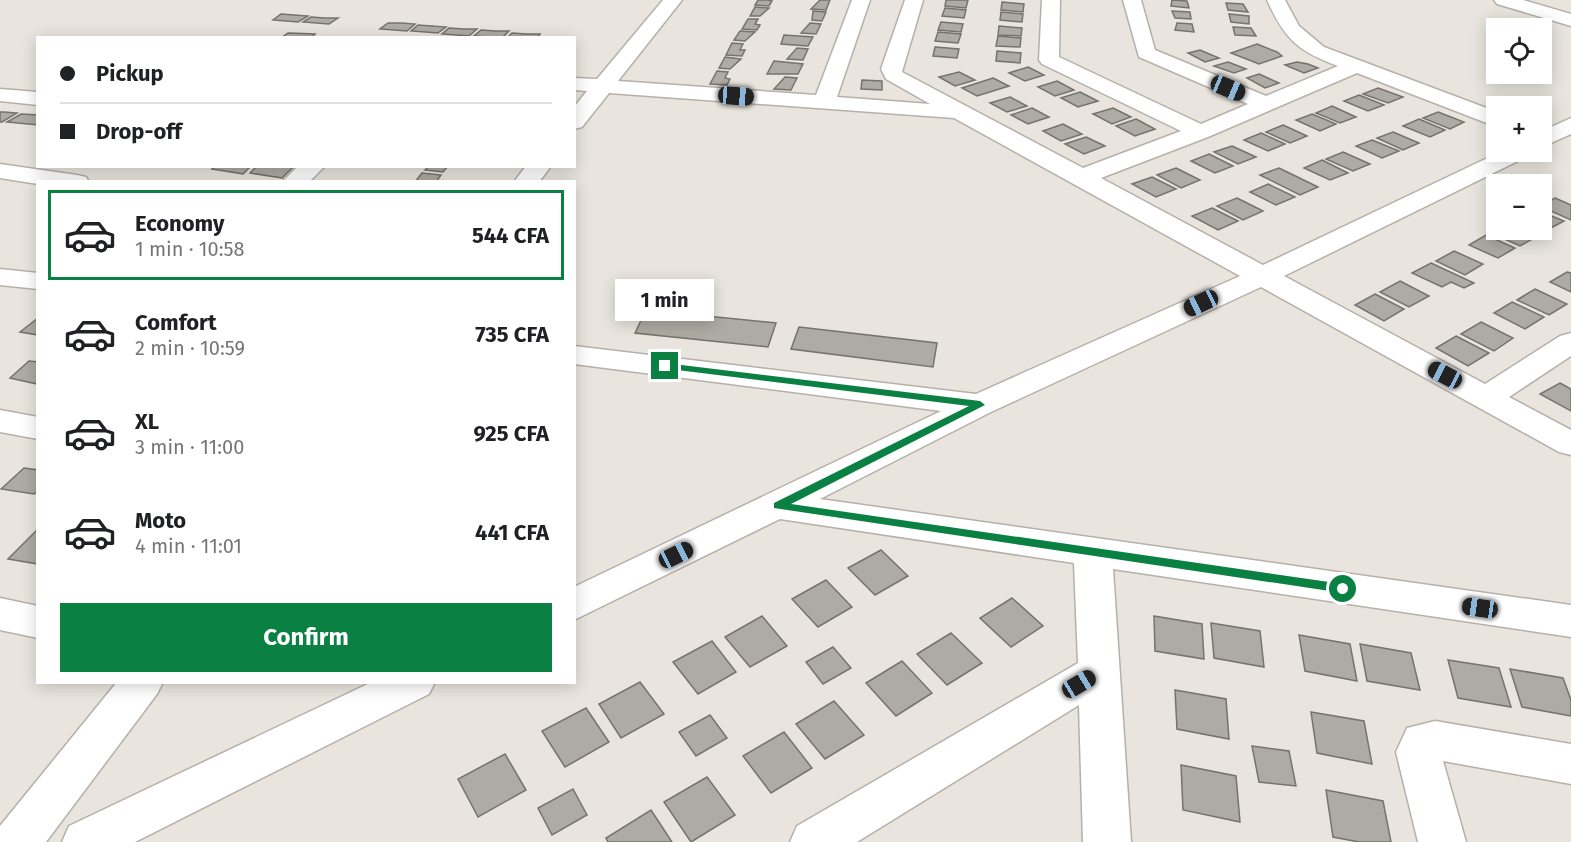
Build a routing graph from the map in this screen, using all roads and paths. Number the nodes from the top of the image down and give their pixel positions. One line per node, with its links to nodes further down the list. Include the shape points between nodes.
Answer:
1 (673, 0): 11 (street)
2 (861, 0): 14 (street)
3 (914, 0): 16 (street, via 891,73)
4 (1051, 0): 20 (street, via 1049,60)
5 (1132, 0): 15 (street, via 1146,53)
6 (1276, 0): 9 (street, via 1299,40)
7 (1517, 1): 8 (street)
8 (1571, 20)
9 (1357, 66): 15 (street); 17 (street)
10 (576, 84): 11 (street)
11 (604, 86): 14 (street); 18 (street)
12 (0, 95): 13 (street)
13 (36, 99)
14 (824, 103): 16 (street)
15 (1266, 105): 20 (street)
16 (958, 112): 28 (street)
17 (1486, 116)
18 (576, 120)
19 (1571, 125): 21 (street)
20 (1200, 132): 28 (street)
21 (1552, 134)
22 (1552, 145): 23 (street)
23 (1571, 148)
24 (36, 152): 27 (street)
25 (1496, 162): 31 (street)
26 (311, 168): 30 (street)
27 (2, 173): 29 (street)
28 (1082, 177): 31 (street)
29 (60, 180)
30 (296, 180)
31 (1262, 276): 36 (street); 37 (street)
32 (0, 277): 33 (street)
33 (36, 282)
34 (1571, 342): 36 (street)
35 (576, 355): 37 (street)
36 (1485, 398): 40 (street)
37 (980, 405): 41 (street)
38 (0, 421): 39 (street)
39 (36, 428)
40 (1571, 444)
41 (778, 506): 42 (street); 43 (street)
42 (1093, 553): 45 (street); 47 (street)
43 (576, 604)
44 (0, 614): 46 (street)
45 (1571, 621)
46 (36, 622)
47 (1100, 671): 53 (street); 54 (street)
48 (139, 684): 51 (street)
49 (410, 684): 52 (street)
50 (1571, 764): 55 (street, via 1435,740 1423,742 1418,752)
51 (17, 842)
52 (86, 842)
53 (814, 842)
54 (1107, 842)
55 (1442, 842)

